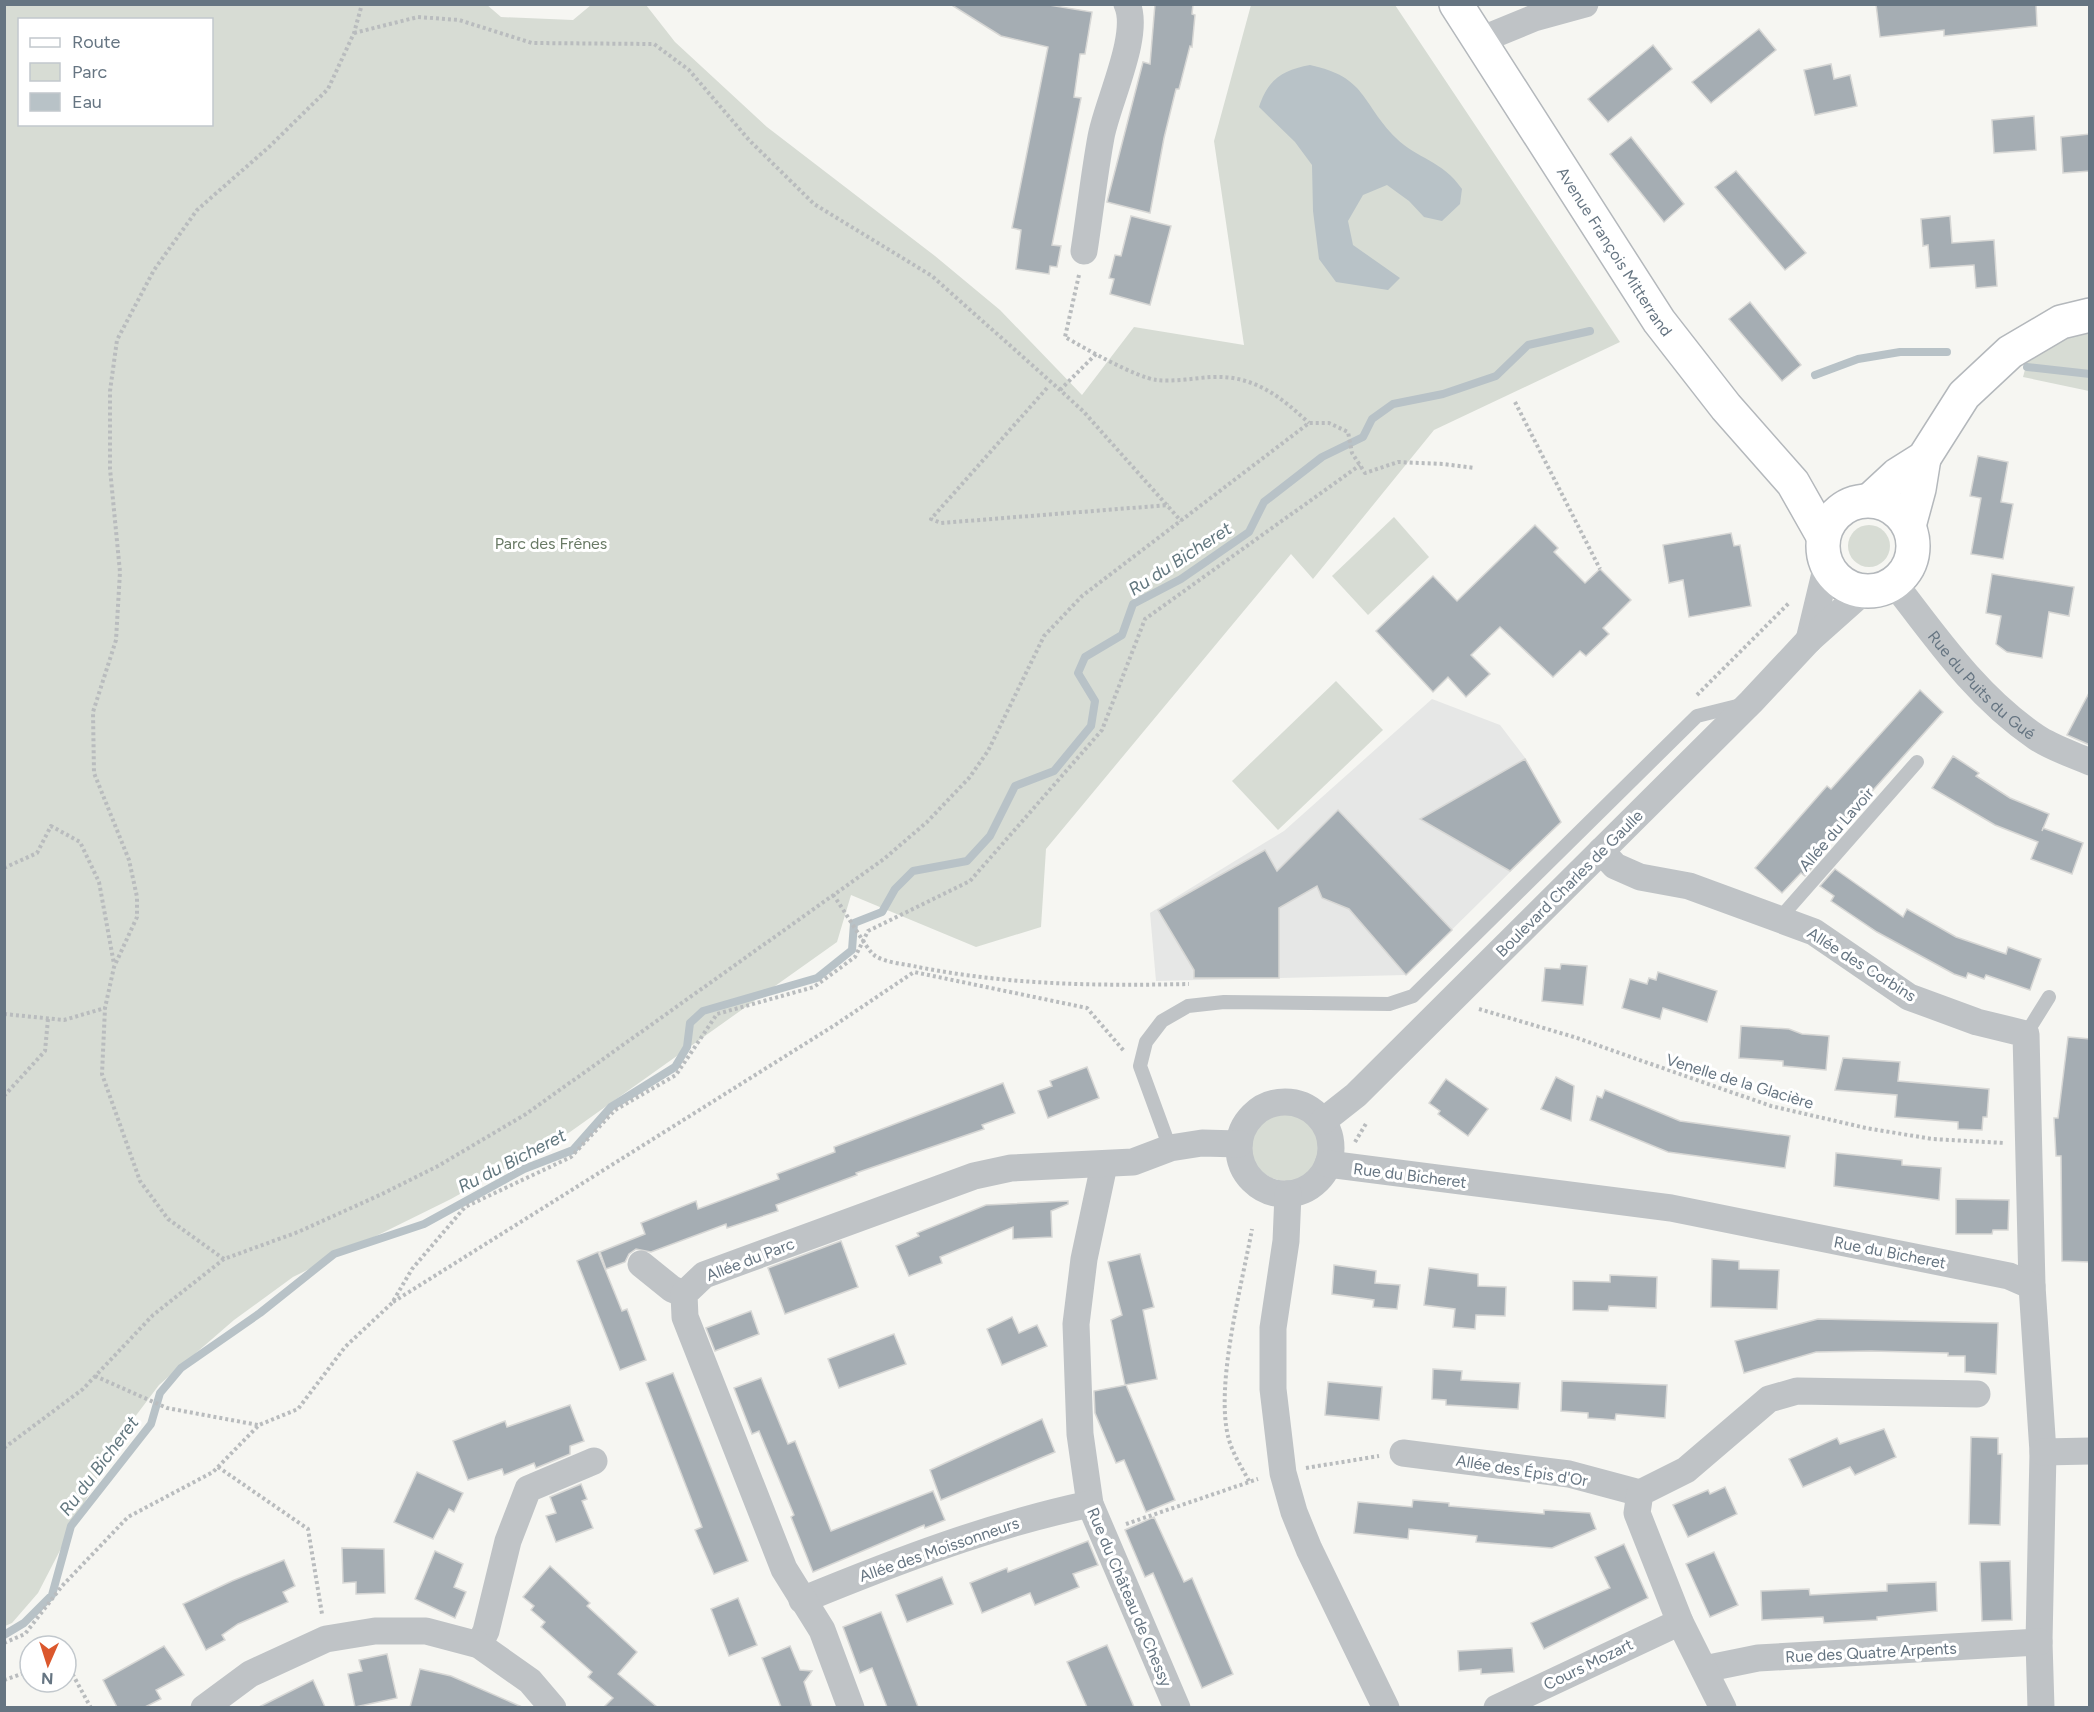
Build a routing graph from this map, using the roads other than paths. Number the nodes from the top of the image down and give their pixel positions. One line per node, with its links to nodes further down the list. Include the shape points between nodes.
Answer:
1 (1456, 4): 4 (main road, Avenue François Mitterrand)
2 (1585, 4): 4 (street, via 1534,18)
3 (1128, 5): 5 (street, via 1130,24 1124,63 1101,136)
4 (1478, 41): 8 (main road, Avenue François Mitterrand, via 1659,321 1726,407)
5 (1084, 251)
6 (2090, 315): 7 (main road, via 2061,322 2010,352 1964,395)
7 (1923, 458): 9 (main road); 10 (main road)
8 (1793, 483): 9 (main road, Avenue François Mitterrand); 11 (main road, Avenue François Mitterrand)
9 (1860, 502): 10 (main road, via 1893,508); 11 (main road, via 1833,516)
10 (1909, 526): 12 (main road, via 1913,551 1906,569)
11 (1825, 551): 12 (main road, via 1842,583); 13 (street, Boulevard Charles de Gaulle)
12 (1879, 587): 13 (street, Boulevard Charles de Gaulle); 16 (street, Rue du Puits du Gué, via 2000,709 2037,738)
13 (1809, 640): 14 (street, Boulevard Charles de Gaulle)
14 (1751, 702): 17 (street, Boulevard Charles de Gaulle); 23 (lane, via 1697,716 1413,996 1389,1004 1224,1002 1188,1006 1162,1021 1146,1042 1140,1066)
15 (1917, 762): 18 (lane, Allée du Lavoir)
16 (2090, 762)
17 (1601, 851): 18 (street, Allée des Corbins, via 1615,866 1640,877 1689,886); 21 (street, Boulevard Charles de Gaulle, via 1356,1095)
18 (1780, 918): 20 (street, Allée des Corbins, via 1814,932 1909,997 1977,1022)
19 (2049, 997): 20 (lane)
20 (2026, 1034): 28 (street)
21 (1323, 1121): 22 (street, via 1309,1108 1291,1102 1273,1103 1256,1112 1244,1126); 24 (street, via 1331,1149)
22 (1239, 1144): 23 (street, Allée du Parc, via 1202,1143); 26 (street, via 1241,1164 1252,1180 1268,1191)
23 (1170, 1148): 25 (street, Allée du Parc, via 1133,1162)
24 (1328, 1164): 26 (street, via 1313,1185); 28 (street, Rue du Bicheret, via 1671,1208 2009,1276)
25 (1104, 1165): 29 (street, Allée du Parc, via 1011,1168 974,1176 704,1275); 36 (street, Rue du Château de Chessy, via 1084,1258 1076,1324 1080,1434)
26 (1288, 1194): 46 (street, via 1286,1241 1273,1328 1273,1389 1283,1473 1309,1550)
27 (641, 1264): 29 (street)
28 (2032, 1286): 32 (street)
29 (684, 1294): 37 (street, via 686,1317 784,1569)
30 (1977, 1394): 35 (street, via 1797,1391 1769,1399 1686,1470)
31 (2090, 1451): 32 (street)
32 (2043, 1452): 39 (street)
33 (1404, 1453): 35 (street, Allée des Épis d'Or, via 1569,1474)
34 (594, 1461): 40 (street, via 528,1489 507,1541 486,1631)
35 (1640, 1493): 38 (street, via 1637,1513)
36 (1090, 1504): 37 (street, Allée des Moissonneurs, via 1017,1520 946,1543); 45 (street, Rue du Château de Chessy)
37 (813, 1595): 44 (street)
38 (1680, 1622): 41 (street); 47 (street, Cours Mozart)
39 (2039, 1642): 41 (street, Rue des Quatre Arpents, via 1758,1658); 49 (street)
40 (479, 1645): 42 (street, via 426,1631 375,1631 326,1639 250,1674); 43 (street, via 530,1681)
41 (1704, 1669): 48 (street)
42 (204, 1707)
43 (553, 1707)
44 (851, 1707)
45 (1177, 1707)
46 (1386, 1707)
47 (1497, 1707)
48 (1723, 1707)
49 (2041, 1707)

